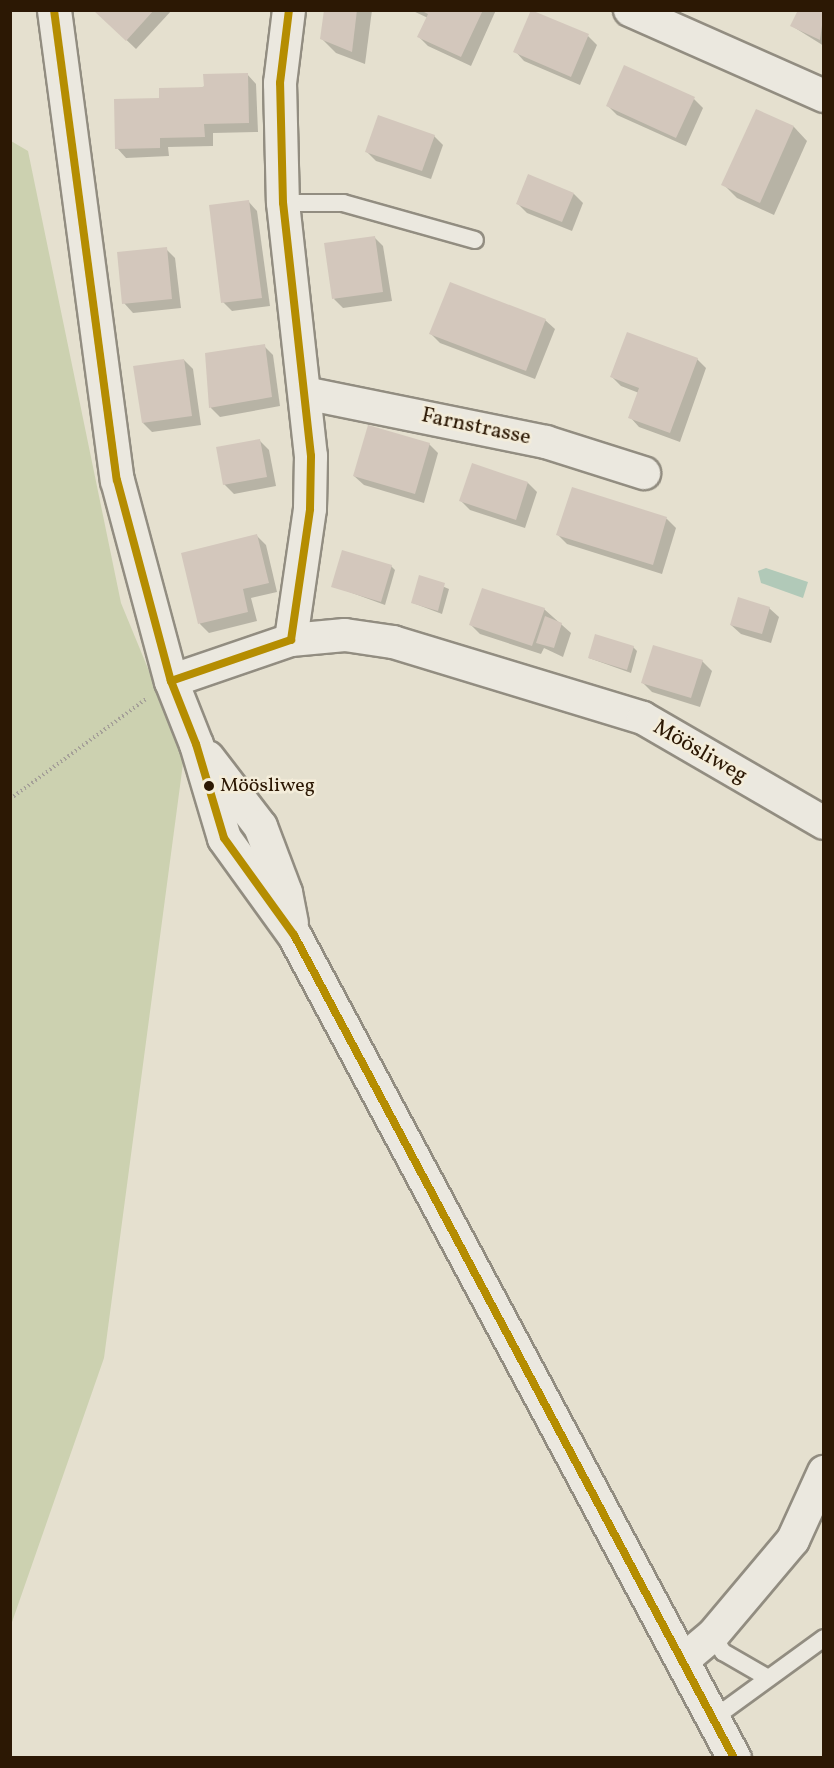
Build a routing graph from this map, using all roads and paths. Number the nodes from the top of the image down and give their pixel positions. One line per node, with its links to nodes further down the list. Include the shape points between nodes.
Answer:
1 (54, 10): 10 (street, via 117,480)
2 (289, 10): 5 (street, via 280,83)
3 (630, 10): 4 (street)
4 (824, 96)
5 (283, 203): 6 (lane, via 343,203); 7 (street)
6 (475, 240)
7 (305, 393): 8 (street, Farnstrasse, via 546,442); 9 (street, via 311,456 310,509)
8 (644, 473)
9 (291, 640): 10 (street, Möösliweg); 12 (street, Möösliweg, via 345,635 393,642 643,718)
10 (171, 681): 11 (path); 16 (street, via 196,744 224,838 294,935)
11 (10, 799)
12 (824, 823)
13 (824, 1472): 14 (street, via 793,1540)
14 (713, 1635): 16 (street); 17 (lane, via 723,1652)
15 (824, 1638): 17 (lane)
16 (682, 1661): 18 (street)
17 (768, 1678): 18 (lane)
18 (714, 1718): 19 (street)
19 (734, 1758)

